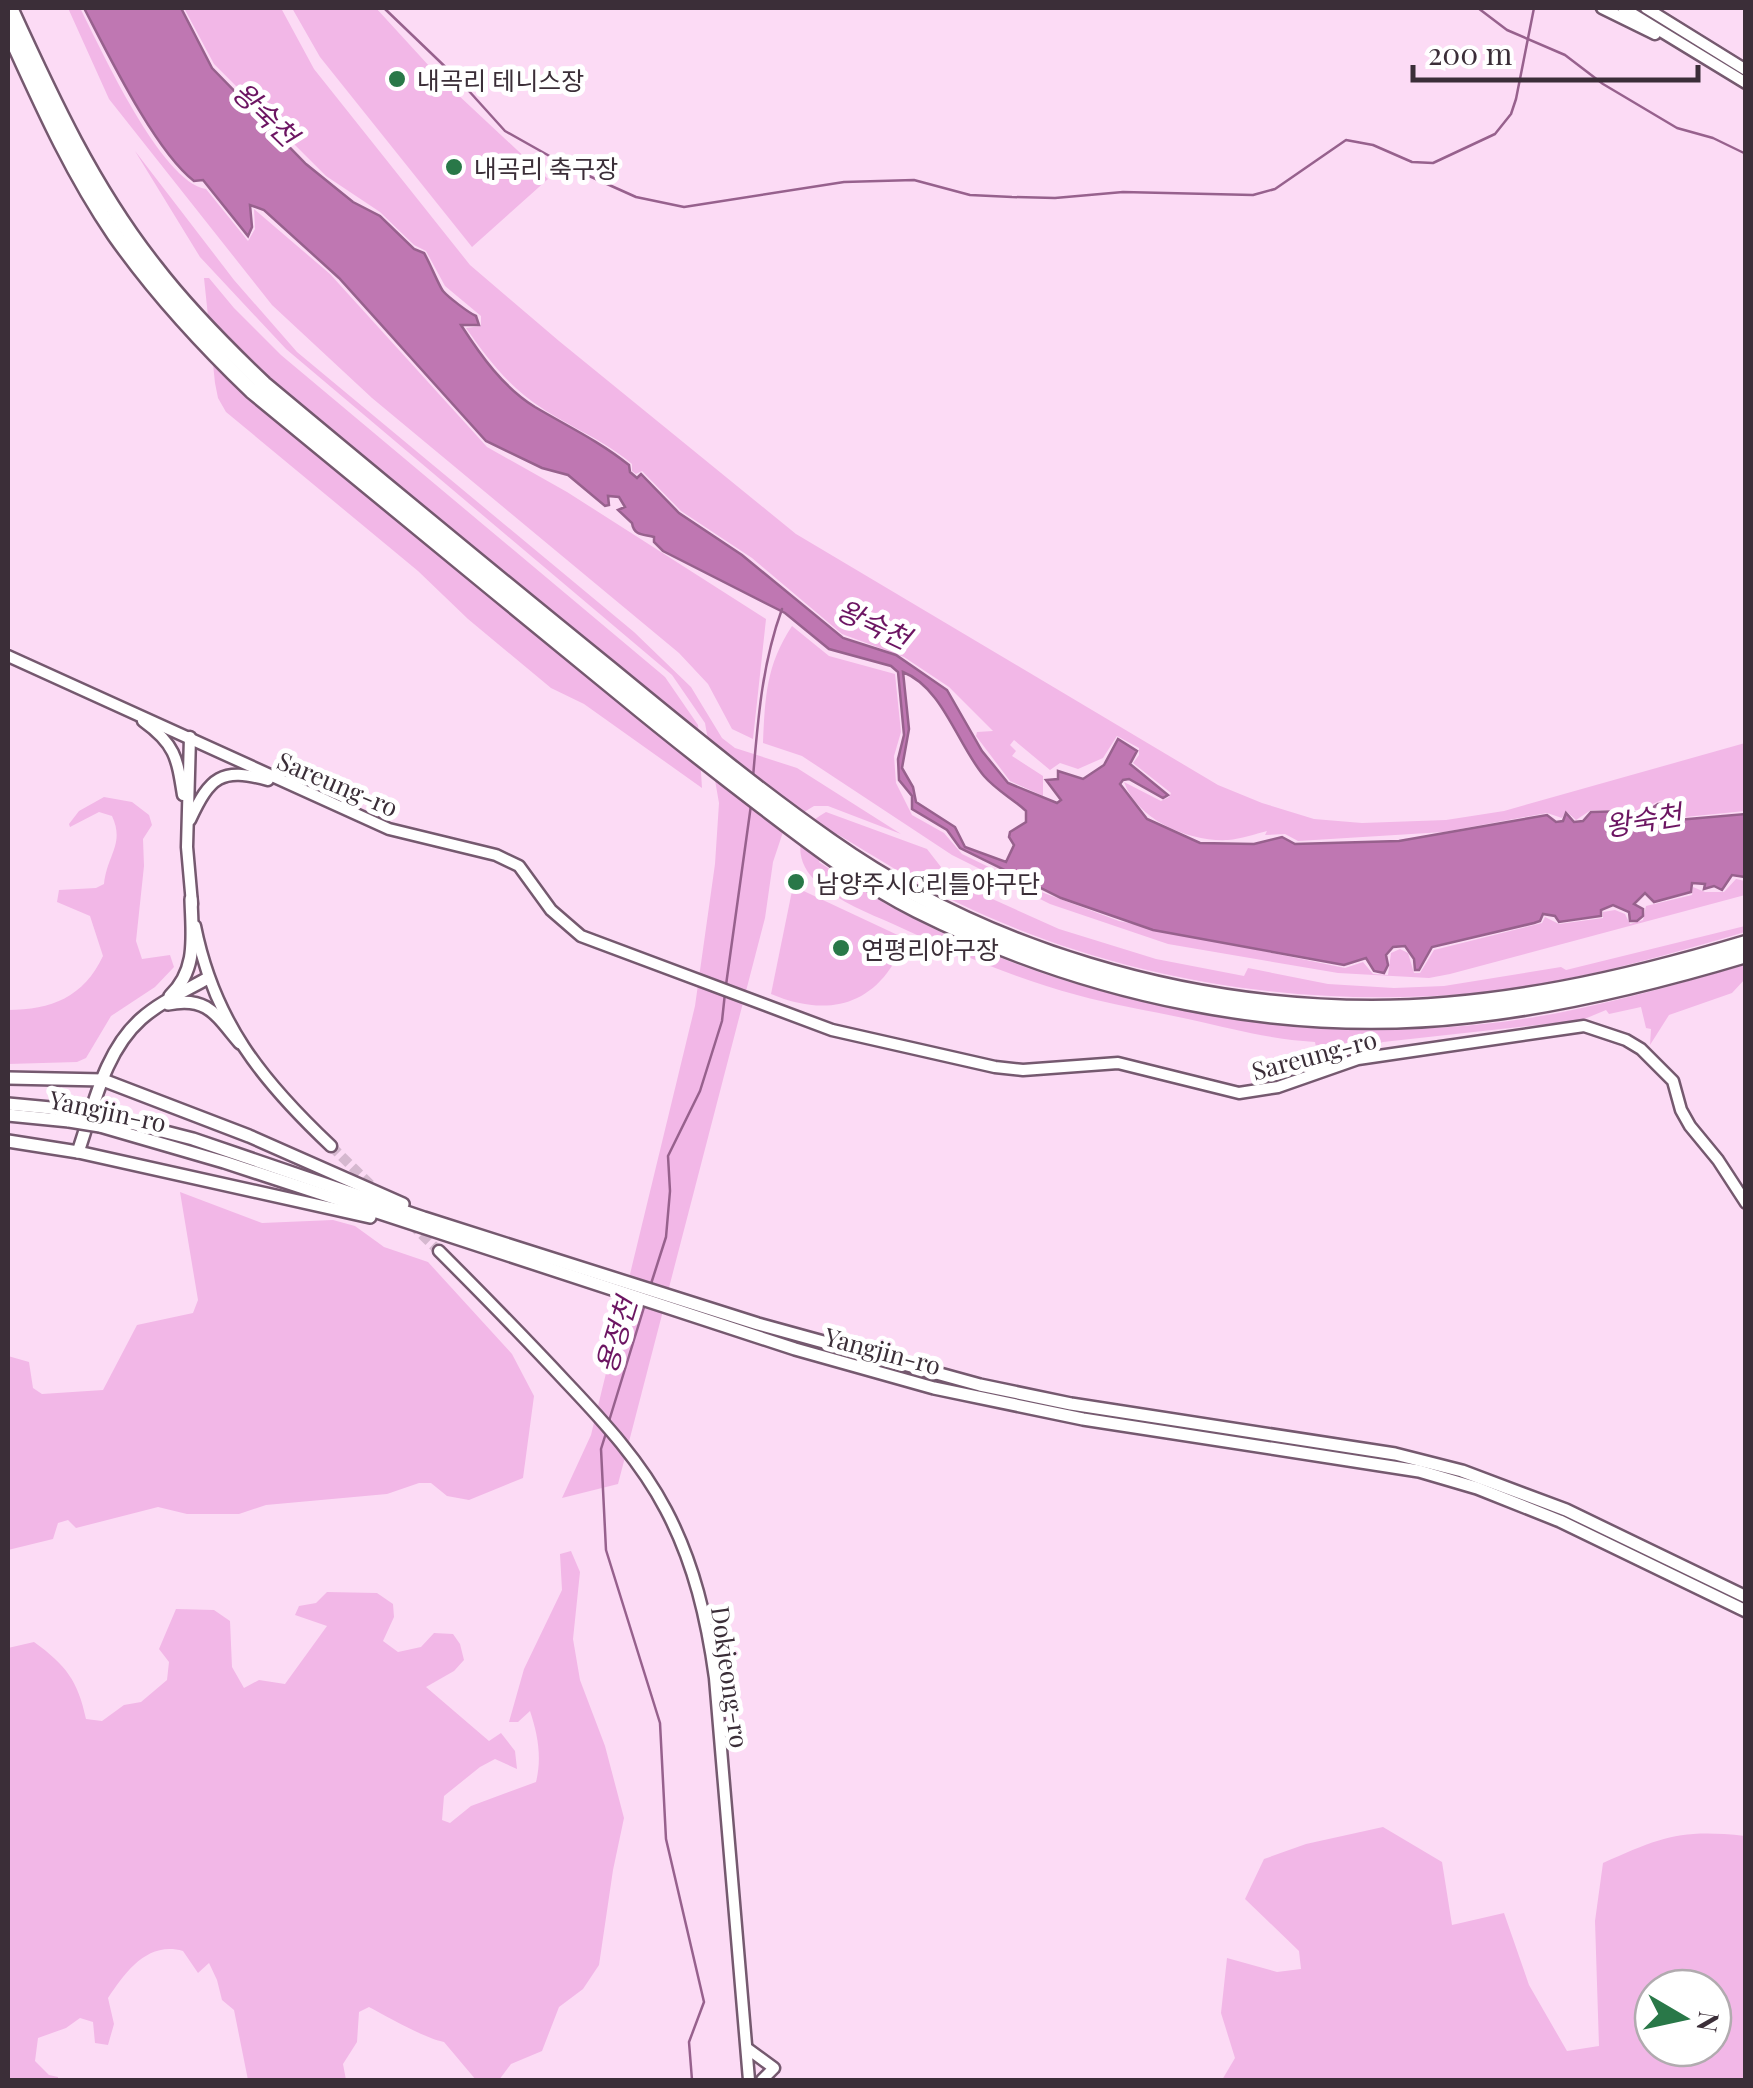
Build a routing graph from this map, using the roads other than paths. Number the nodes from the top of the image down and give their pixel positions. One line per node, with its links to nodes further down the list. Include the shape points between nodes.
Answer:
1 (10, 8): 12 (highway, via 104,194 210,332)
2 (1602, 8): 7 (street)
3 (1624, 8): 7 (street)
4 (1646, 8): 7 (street)
5 (1660, 8): 7 (street)
6 (8, 30): 12 (highway, via 54,130 115,235 211,352)
7 (1716, 58): 8 (street); 9 (street)
8 (1746, 70)
9 (1746, 84)
10 (8, 656): 11 (street, Sareung-ro)
11 (121, 705): 13 (street, Sareung-ro); 15 (street, via 174,749)
12 (679, 734): 16 (highway)
13 (190, 737): 14 (street, Sareung-ro); 15 (street)
14 (298, 789): 15 (street, via 240,773 223,776 206,788); 32 (street, Sareung-ro, via 388,830 496,854 519,866 551,910 581,936 832,1030 994,1067 1118,1064 1238,1092 1278,1087 1358,1058 1584,1026 1626,1040 1673,1081 1690,1126)
15 (188, 825): 17 (street)
16 (827, 848): 18 (highway, via 947,910 1096,967 1232,997 1299,1004 1372,1008 1523,996); 19 (highway, via 916,909 1014,954 1208,1005 1311,1019 1382,1021 1532,1007)
17 (191, 900): 20 (street); 21 (main road, via 190,964)
18 (1746, 942)
19 (1746, 955)
20 (208, 978): 21 (main road); 22 (street)
21 (160, 1006): 22 (main road, via 203,1004); 24 (main road, via 120,1042)
22 (240, 1043): 30 (street)
23 (8, 1078): 24 (main road)
24 (103, 1080): 31 (main road); 33 (main road, via 250,1136)
25 (8, 1104): 27 (main road, Yangjin-ro)
26 (8, 1115): 27 (main road, Yangjin-ro)
27 (71, 1116): 28 (main road, Yangjin-ro, bridge)
28 (101, 1121): 33 (main road, Yangjin-ro, via 161,1129); 34 (main road, Yangjin-ro)
29 (8, 1140): 31 (main road)
30 (331, 1146)
31 (78, 1152): 34 (main road)
32 (1746, 1203)
33 (448, 1225): 36 (main road, Yangjin-ro)
34 (456, 1240): 36 (main road, Yangjin-ro)
35 (439, 1251): 40 (street, Dokjeong-ro, via 580,1397 643,1473 684,1548 711,1647)
36 (614, 1285): 37 (main road, Yangjin-ro)
37 (690, 1309): 38 (main road, Yangjin-ro, via 1071,1404 1395,1454 1462,1471 1566,1510); 39 (main road, Yangjin-ro, via 868,1370 1008,1404 1419,1471 1514,1500)
38 (1746, 1597)
39 (1746, 1611)
40 (748, 2049): 41 (street, Dokjeong-ro); 42 (street, via 774,2068)
41 (749, 2080)
42 (762, 2080)

